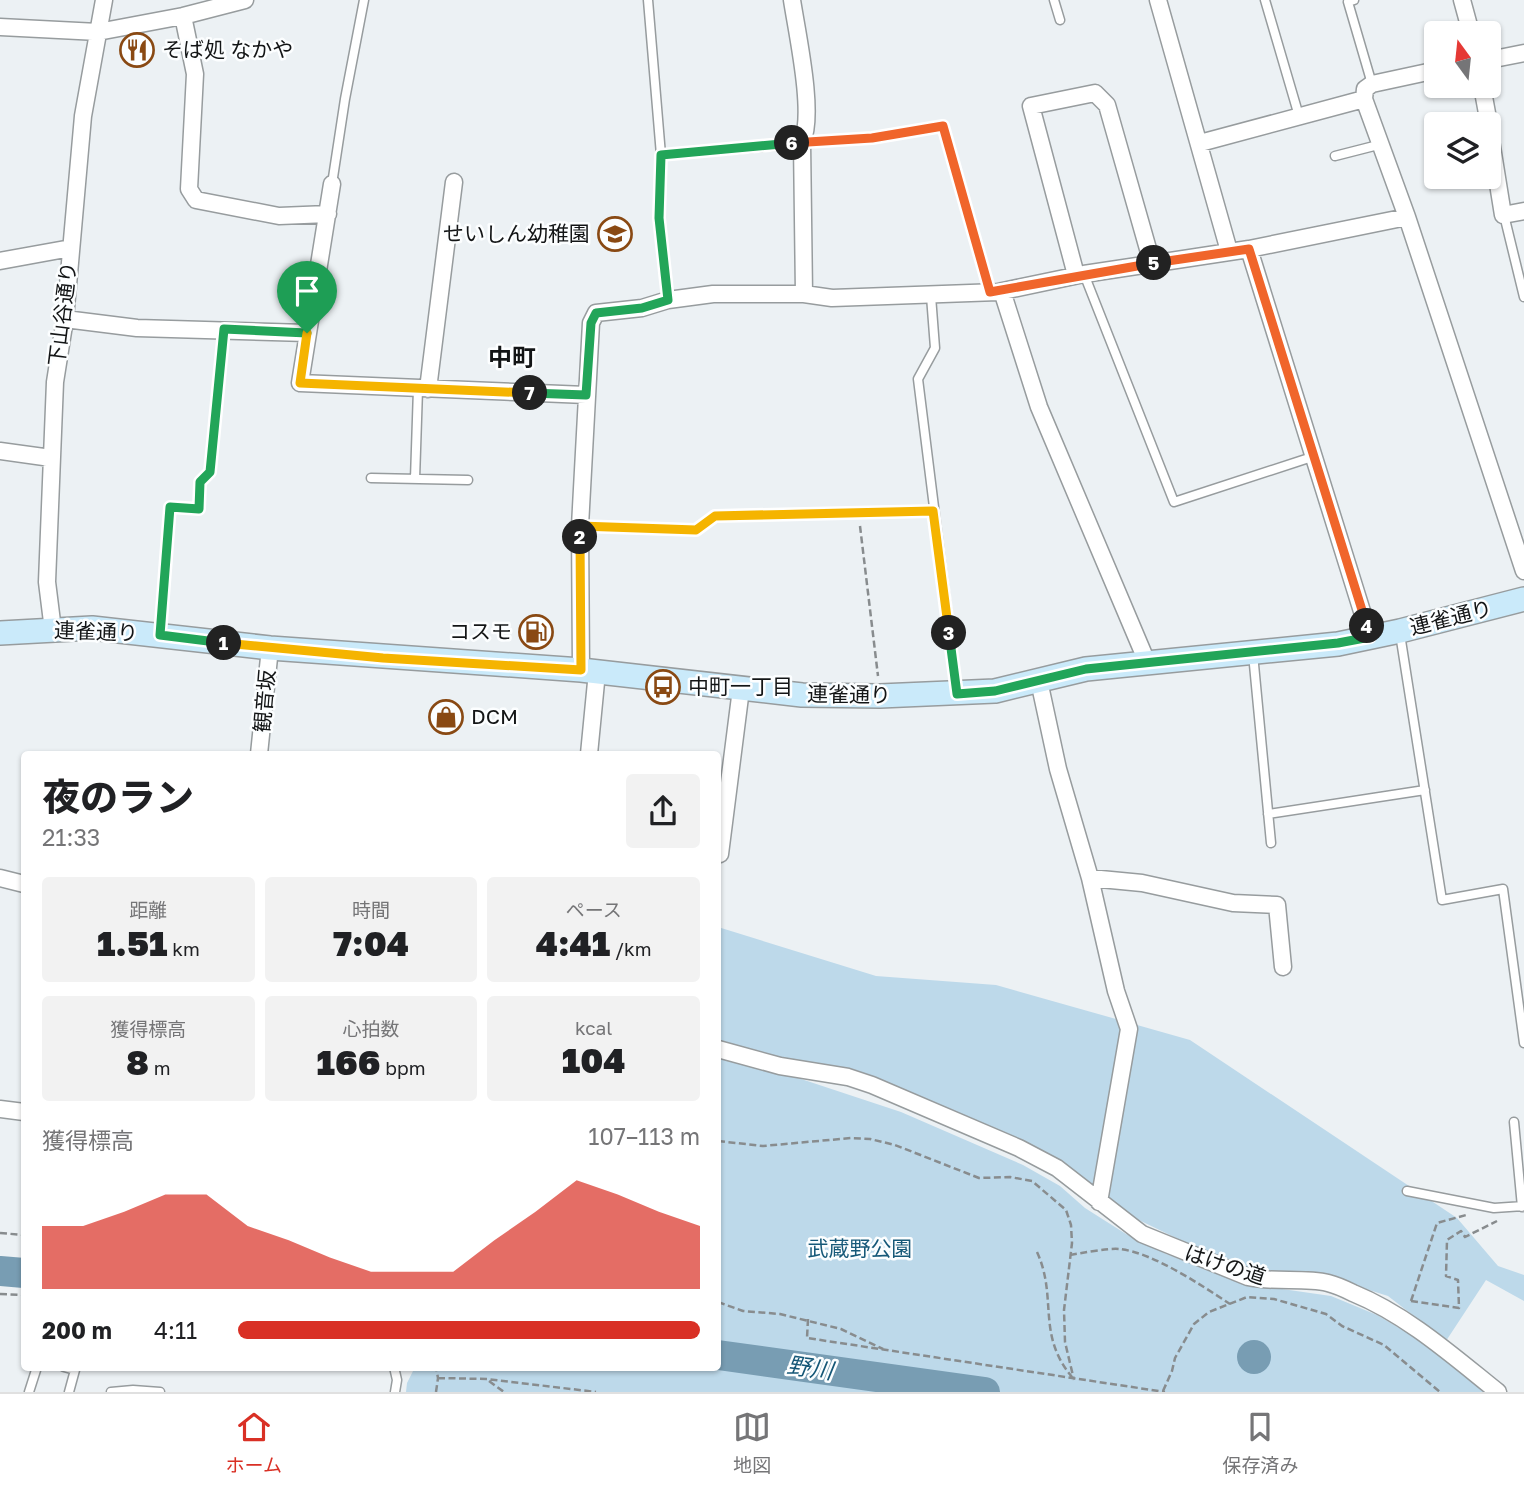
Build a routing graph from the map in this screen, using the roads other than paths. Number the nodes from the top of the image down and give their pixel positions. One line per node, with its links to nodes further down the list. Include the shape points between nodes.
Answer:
1 (104, 0): 15 (street, 下山谷通り)
2 (245, 0): 11 (street)
3 (364, 0): 28 (lane)
4 (648, 0): 25 (lane)
5 (792, 0): 22 (street, via 805,93 807,132)
6 (1054, 0): 12 (lane)
7 (1157, 0): 23 (street)
8 (1265, 0): 21 (lane)
9 (1354, 0): 19 (lane, via 1348,2)
10 (1462, 0): 13 (street)
11 (183, 16): 15 (street); 31 (street, via 195,74 189,189 196,200 279,216)
12 (1060, 20)
13 (1468, 21)
14 (0, 27): 15 (street)
15 (98, 32): 34 (street, 下山谷通り, via 83,116)
16 (1524, 53): 17 (street)
17 (1502, 57)
18 (1424, 73): 19 (street)
19 (1372, 84): 20 (street, via 1365,89)
20 (1364, 99): 21 (street); 24 (street)
21 (1299, 116): 23 (street)
22 (802, 142): 25 (lane); 40 (lane, via 872,138 943,126); 41 (street)
23 (1200, 143): 36 (street)
24 (1382, 144): 26 (lane); 33 (street)
25 (661, 155): 44 (lane, via 659,218)
26 (1335, 156)
27 (454, 182): 48 (street)
28 (332, 184): 31 (street)
29 (1499, 189): 32 (street)
30 (1524, 211): 32 (street)
31 (328, 214): 47 (street)
32 (1503, 215): 43 (lane)
33 (1407, 217): 35 (street); 58 (street)
34 (71, 248): 37 (street); 45 (street, 下山谷通り)
35 (1249, 249): 36 (street); 51 (street)
36 (1229, 251): 38 (street)
37 (0, 261)
38 (1152, 263): 39 (street); 39 (street, via 1107,105 1095,93 1031,106)
39 (1080, 275): 40 (street); 51 (lane, via 1174,502)
40 (996, 292): 42 (street); 67 (street, via 1039,407)
41 (804, 295): 42 (street); 44 (street, via 713,294)
42 (932, 296): 56 (lane, via 935,348 918,379)
43 (1524, 297)
44 (668, 300): 49 (street, via 596,313 591,323)
45 (65, 319): 46 (street, via 137,328); 52 (street, 下山谷通り, via 55,382)
46 (224, 329): 47 (street); 63 (lane, via 210,472 200,482 199,509 170,507)
47 (307, 333): 48 (street, via 300,383)
48 (423, 389): 49 (street); 54 (lane)
49 (586, 395): 57 (street)
50 (0, 451): 52 (street)
51 (1312, 457): 64 (street)
52 (51, 458): 60 (street, 下山谷通り, via 47,582)
53 (371, 478): 54 (lane)
54 (415, 478): 55 (lane)
55 (468, 480)
56 (933, 511): 57 (lane, via 715,516 696,530); 71 (lane)
57 (580, 526): 68 (street)
58 (1524, 571)
59 (1524, 599): 61 (main road, 連雀通り)
60 (53, 630): 62 (main road, 連雀通り); 63 (main road, 連雀通り, via 92,628)
61 (1400, 631): 64 (main road, 連雀通り); 74 (lane)
62 (0, 633)
63 (160, 635): 65 (main road, 連雀通り)
64 (1370, 637): 66 (main road, 連雀通り)
65 (270, 648): 68 (main road, 連雀通り); 72 (street, 観音坂)
66 (1253, 654): 67 (main road, 連雀通り); 75 (lane)
67 (1147, 662): 69 (main road, 連雀通り, via 1086,669)
68 (589, 671): 70 (main road, 連雀通り); 73 (street)
69 (1039, 681): 71 (main road, 連雀通り); 79 (street, via 1058,769)
70 (741, 689): 71 (main road, 連雀通り, via 802,695); 77 (street)
71 (957, 694)
72 (259, 751)
73 (589, 751)
74 (1425, 790): 75 (lane); 82 (lane, via 1442,900 1503,889)
75 (1268, 814): 76 (lane)
76 (1271, 843)
77 (721, 846)
78 (0, 878): 80 (street)
79 (1090, 878): 81 (street, via 1142,883 1233,903 1277,905); 89 (street, via 1129,1029)
80 (21, 883)
81 (1283, 967)
82 (1521, 993): 83 (lane)
83 (1524, 1043)
84 (721, 1050): 89 (street, はけの道, via 872,1085 1019,1148 1057,1168)
85 (0, 1109): 86 (street)
86 (21, 1112)
87 (1514, 1122): 90 (lane)
88 (1407, 1191): 90 (lane)
89 (1099, 1202): 99 (street, はけの道, via 1142,1234 1257,1279 1327,1282 1385,1307)
90 (1523, 1207)
91 (36, 1371): 94 (lane)
92 (75, 1371): 95 (lane)
93 (395, 1371): 98 (lane)
94 (29, 1392)
95 (68, 1392)
96 (111, 1392): 97 (lane)
97 (160, 1392)
98 (395, 1392)
99 (1498, 1392)

